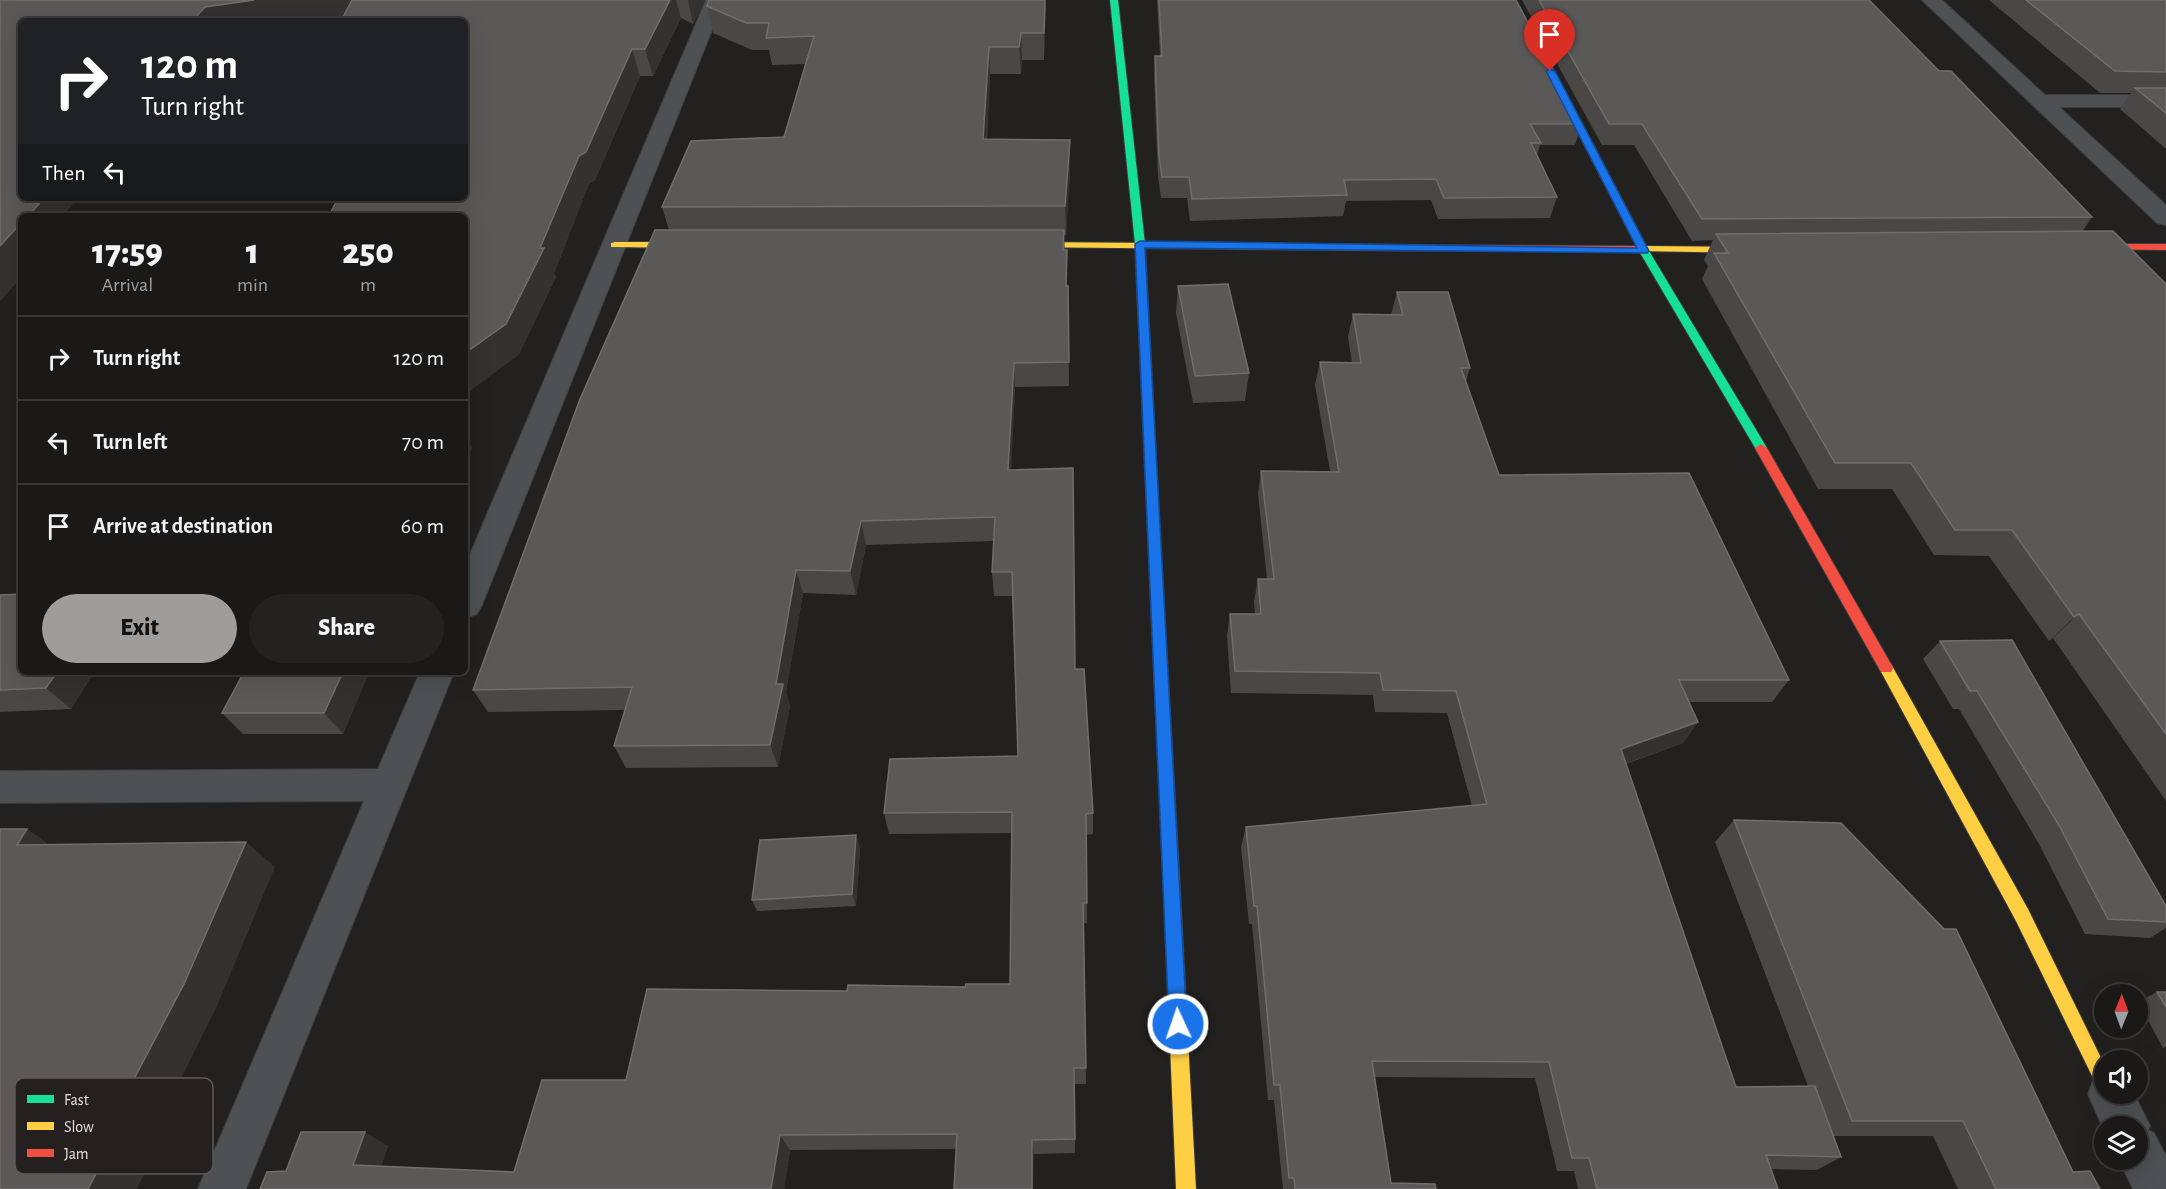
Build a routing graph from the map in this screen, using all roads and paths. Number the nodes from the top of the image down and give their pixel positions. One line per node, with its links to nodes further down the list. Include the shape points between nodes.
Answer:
1 (715, 0): 9 (street)
2 (1114, 0): 8 (street)
3 (1930, 0): 5 (street)
4 (1552, 74): 15 (street)
5 (2042, 101): 6 (street); 7 (street)
6 (2166, 101)
7 (2166, 218)
8 (1140, 244): 11 (street); 15 (street); 23 (street)
9 (615, 245): 10 (street); 16 (street)
10 (710, 245)
11 (1009, 245)
12 (2071, 247): 13 (street)
13 (2166, 247)
14 (1762, 250): 15 (street)
15 (1644, 251): 20 (street, via 1801,514 2022,915)
16 (468, 598)
17 (436, 675): 18 (street)
18 (390, 785): 19 (street); 22 (street)
19 (0, 787)
20 (2094, 1062)
21 (2148, 1170): 24 (street)
22 (222, 1189)
23 (1186, 1189)
24 (2157, 1189)

